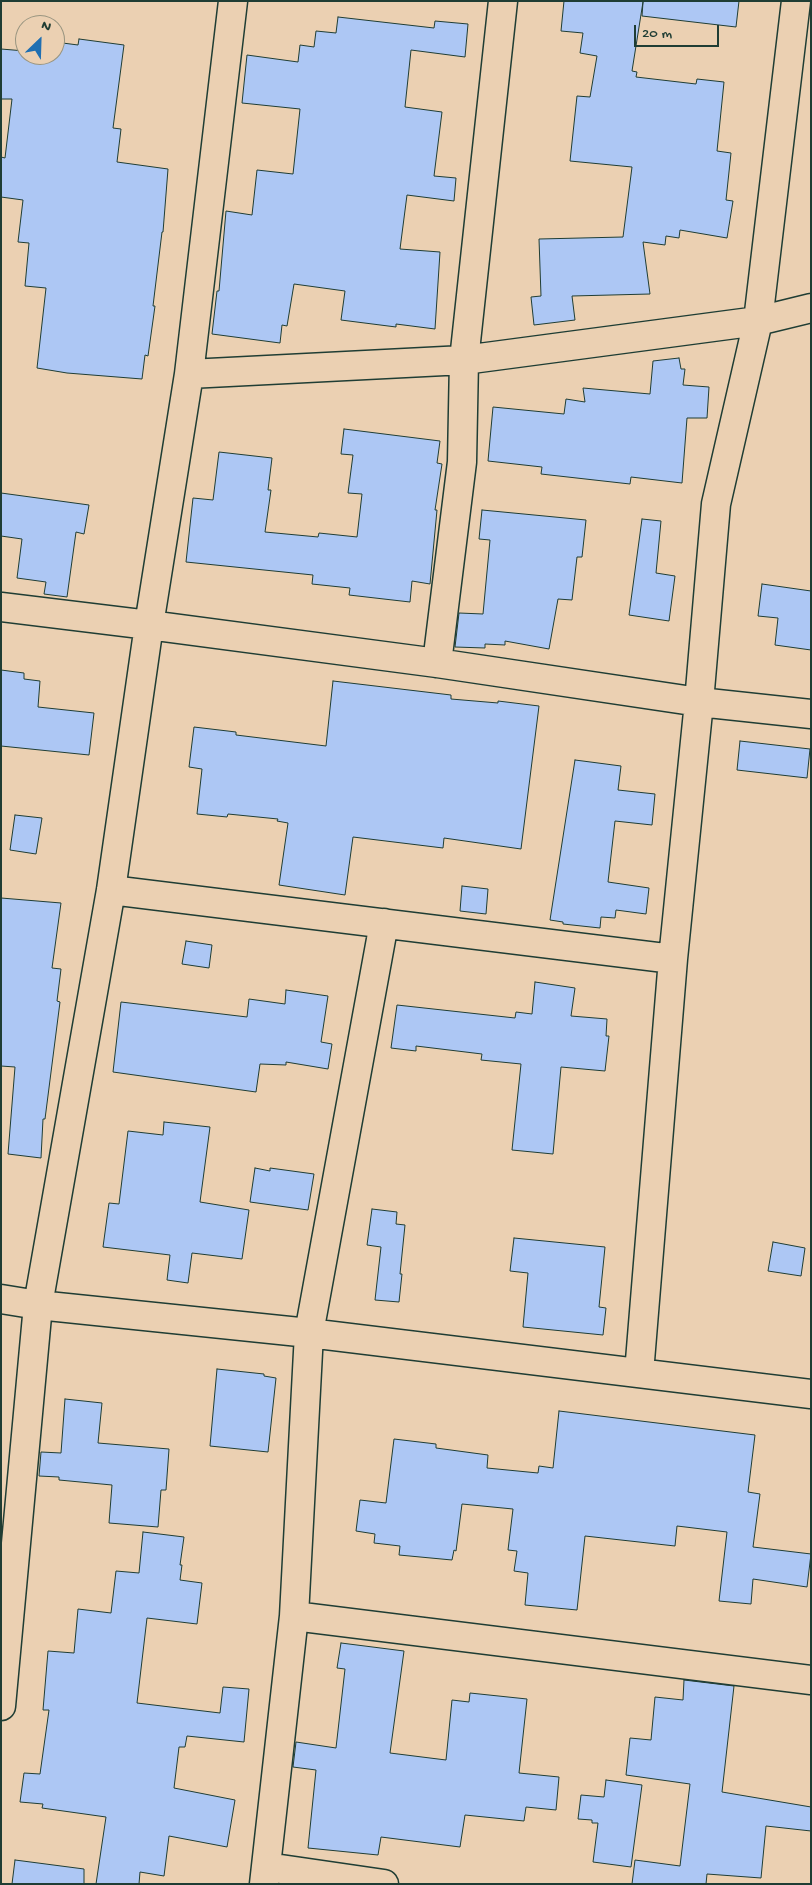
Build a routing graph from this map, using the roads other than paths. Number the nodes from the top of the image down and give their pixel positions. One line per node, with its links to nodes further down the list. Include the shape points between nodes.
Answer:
1 (232, 1): 7 (street)
2 (503, 1): 6 (street)
3 (796, 1): 5 (street)
4 (811, 308): 5 (street)
5 (758, 321): 6 (street); 11 (street, via 716,504)
6 (464, 360): 7 (street); 10 (street, via 462,462)
7 (189, 374): 9 (street)
8 (1, 607): 9 (street)
9 (150, 624): 10 (street); 13 (street)
10 (437, 663): 11 (street)
11 (699, 702): 12 (street); 15 (street)
12 (811, 714)
13 (111, 890): 14 (street); 17 (street)
14 (384, 924): 15 (street); 18 (street)
15 (673, 959): 19 (street)
16 (1, 1299): 17 (street)
17 (38, 1305): 18 (street); 23 (street)
18 (309, 1333): 19 (street); 21 (street)
19 (639, 1373): 20 (street)
20 (811, 1394)
21 (294, 1616): 22 (street); 24 (street)
22 (811, 1680)
23 (1, 1706)
24 (266, 1875): 25 (street)
25 (384, 1884)

